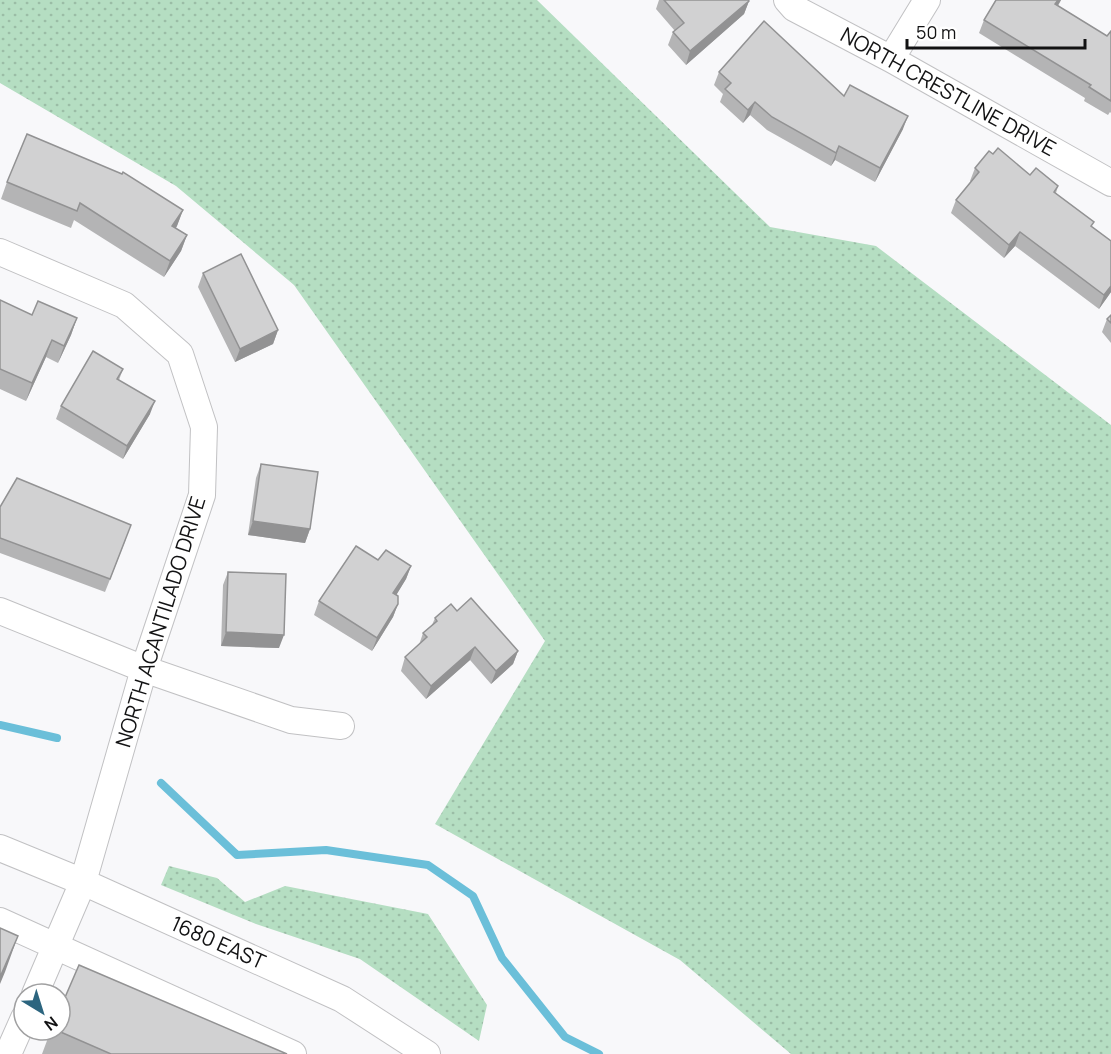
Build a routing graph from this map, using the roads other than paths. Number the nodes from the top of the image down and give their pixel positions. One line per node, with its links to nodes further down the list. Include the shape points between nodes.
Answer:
1 (787, 0): 3 (street, NORTH CRESTLINE DRIVE, via 794,8)
2 (927, 0): 3 (street)
3 (891, 59): 4 (street, NORTH CRESTLINE DRIVE)
4 (1111, 183)
5 (0, 252): 7 (street, NORTH ACANTILADO DRIVE, via 124,305 180,354 204,427 202,495)
6 (0, 611): 7 (street)
7 (144, 669): 8 (street, via 291,720); 10 (street, NORTH ACANTILADO DRIVE)
8 (341, 726)
9 (0, 848): 10 (street, 1680 EAST)
10 (83, 882): 12 (street, NORTH ACANTILADO DRIVE); 15 (street, 1680 EAST, via 342,999)
11 (0, 921): 12 (street)
12 (56, 945): 13 (street, NORTH ACANTILADO DRIVE); 14 (street)
13 (40, 982)
14 (293, 1054)
15 (428, 1054)

